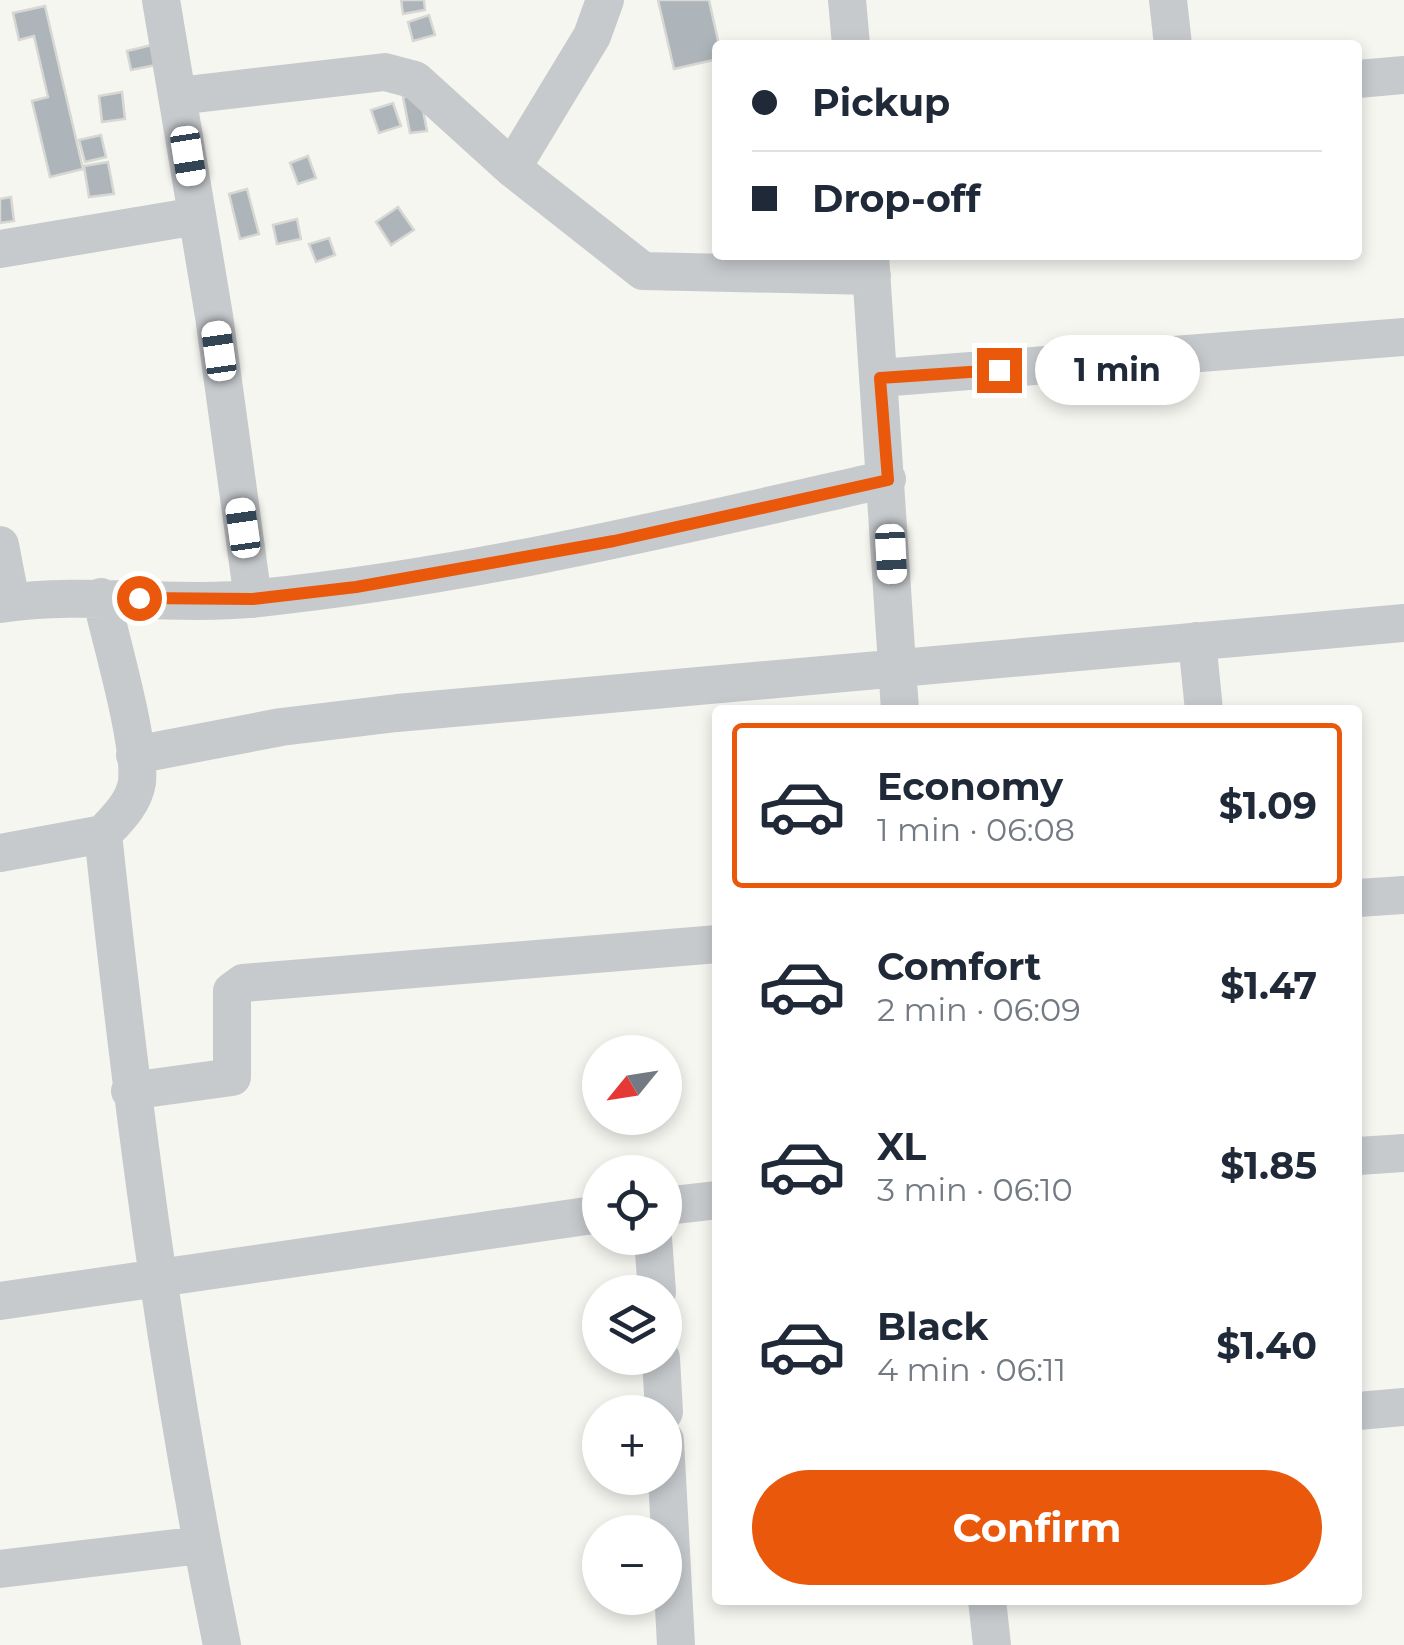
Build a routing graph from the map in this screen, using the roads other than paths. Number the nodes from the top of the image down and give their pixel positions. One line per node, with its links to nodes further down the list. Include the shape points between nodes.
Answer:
1 (161, 0): 9 (street)
2 (606, 0): 10 (street, via 592,36)
3 (847, 0): 5 (street)
4 (1168, 0): 6 (street)
5 (850, 40)
6 (1172, 40)
7 (1404, 75): 8 (street)
8 (1362, 79)
9 (178, 96): 10 (street, via 401,74); 11 (street)
10 (512, 168): 13 (street, via 643,270)
11 (197, 216): 12 (street); 19 (street)
12 (0, 249)
13 (871, 266): 15 (street)
14 (1404, 337): 15 (street)
15 (880, 378): 16 (street)
16 (888, 480): 19 (street, via 495,565); 23 (street)
17 (0, 545): 20 (street)
18 (101, 598): 19 (street); 20 (street); 26 (street)
19 (253, 599)
20 (6, 603)
21 (1404, 623): 22 (street)
22 (1198, 641): 23 (street); 25 (street)
23 (897, 666): 24 (street); 26 (street, via 397,713)
24 (900, 705)
25 (1204, 705)
26 (135, 755): 27 (street, via 132,798)
27 (103, 834): 28 (street); 32 (street)
28 (0, 853)
29 (1404, 896): 30 (street)
30 (1362, 898)
31 (712, 944): 32 (street, via 243,983 232,991 232,1077)
32 (130, 1091): 38 (street)
33 (1404, 1153): 34 (street)
34 (1362, 1156)
35 (712, 1201): 36 (street)
36 (682, 1204)
37 (582, 1216): 38 (street)
38 (161, 1280): 39 (street); 43 (street)
39 (0, 1301)
40 (1404, 1407): 41 (street)
41 (1362, 1411)
42 (668, 1495): 47 (street)
43 (201, 1545): 44 (street); 46 (street)
44 (0, 1569)
45 (988, 1605): 48 (street)
46 (222, 1645)
47 (676, 1645)
48 (992, 1645)

